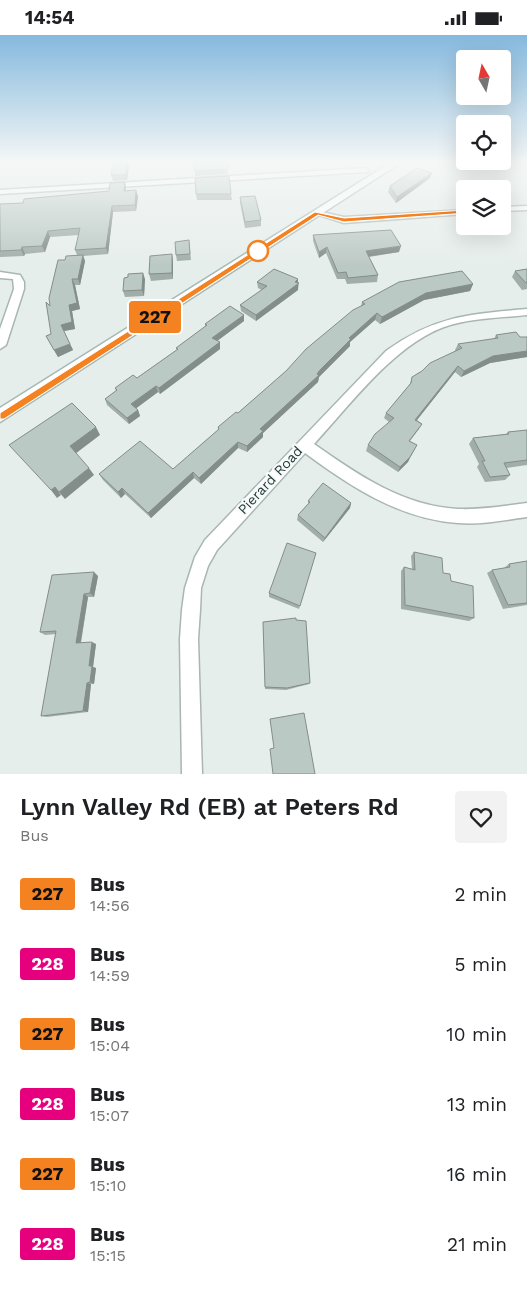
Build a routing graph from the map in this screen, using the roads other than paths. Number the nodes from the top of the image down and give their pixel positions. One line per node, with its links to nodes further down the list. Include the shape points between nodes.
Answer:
1 (341, 197): 4 (street)
2 (527, 208): 3 (street)
3 (511, 209)
4 (317, 213): 5 (street, via 344,220); 9 (street)
5 (456, 213)
6 (0, 275): 8 (street, via 17,277 19,289)
7 (527, 312): 10 (street, Pierard Road, via 466,318 425,330 390,354)
8 (0, 345)
9 (0, 416)
10 (304, 445): 11 (street, via 369,489 414,508 457,516); 12 (street, Pierard Road, via 211,545 193,588 189,639)
11 (527, 510)
12 (192, 774)

